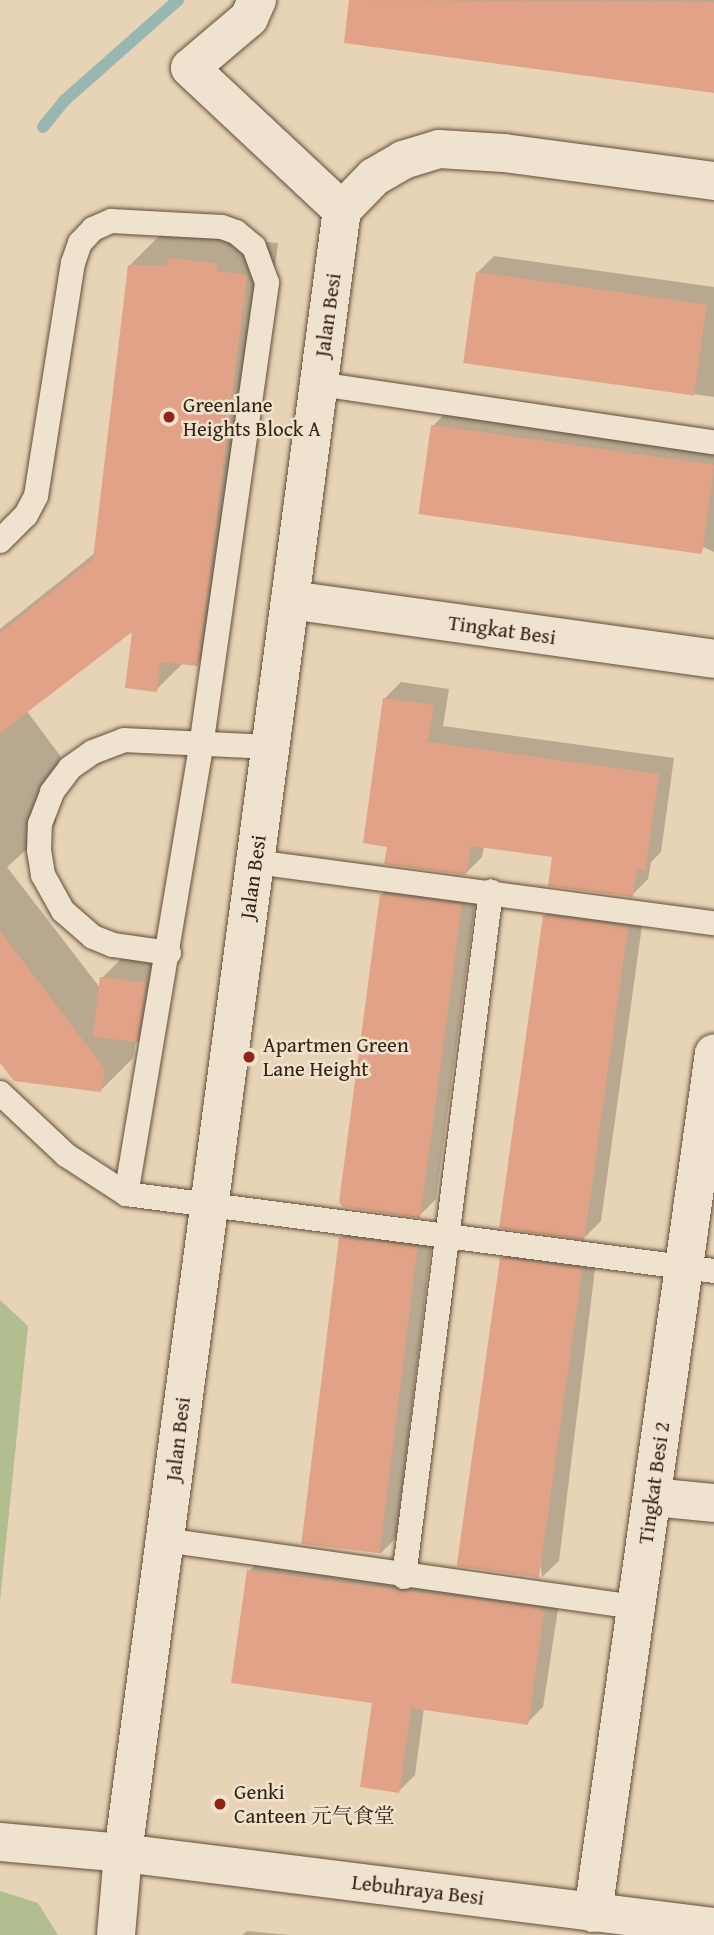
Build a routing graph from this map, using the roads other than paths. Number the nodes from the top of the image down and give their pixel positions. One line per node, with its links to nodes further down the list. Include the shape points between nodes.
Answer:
1 (257, 0): 3 (street, via 249,18 190,68)
2 (714, 181): 3 (street, via 504,153 439,149 403,160 374,177)
3 (342, 210): 4 (street, Jalan Besi)
4 (319, 384): 5 (lane); 7 (street, Jalan Besi)
5 (714, 442)
6 (0, 541): 9 (lane, via 26,515 36,496 80,243 93,229 111,221 222,227 236,232 254,247 267,283)
7 (290, 600): 8 (street, Tingkat Besi); 10 (street, Jalan Besi)
8 (714, 659)
9 (202, 741): 10 (lane); 14 (lane); 14 (lane, via 145,737 93,752 71,768 52,792 40,824 43,875 63,911 93,937 113,945)
10 (270, 747): 11 (street, Jalan Besi)
11 (255, 862): 12 (lane); 18 (street, Jalan Besi)
12 (491, 891): 13 (lane); 19 (lane)
13 (714, 923)
14 (169, 953): 17 (lane)
15 (714, 1053): 20 (street, Tingkat Besi 2)
16 (0, 1093): 17 (lane, via 66,1155)
17 (126, 1194): 18 (lane)
18 (208, 1206): 19 (lane); 23 (street, Jalan Besi)
19 (447, 1234): 20 (lane); 24 (lane)
20 (698, 1269): 21 (street, Tingkat Besi 2)
21 (653, 1497): 22 (street); 25 (street, Tingkat Besi 2)
22 (714, 1503)
23 (165, 1540): 24 (lane); 27 (street, Jalan Besi)
24 (404, 1577): 25 (lane)
25 (636, 1607): 28 (street, Tingkat Besi 2)
26 (0, 1842): 27 (street, Lebuhraya Besi)
27 (122, 1853): 28 (street, Lebuhraya Besi); 30 (street, Jalan Besi)
28 (593, 1913): 29 (street, Lebuhraya Besi)
29 (714, 1927)
30 (116, 1935)

